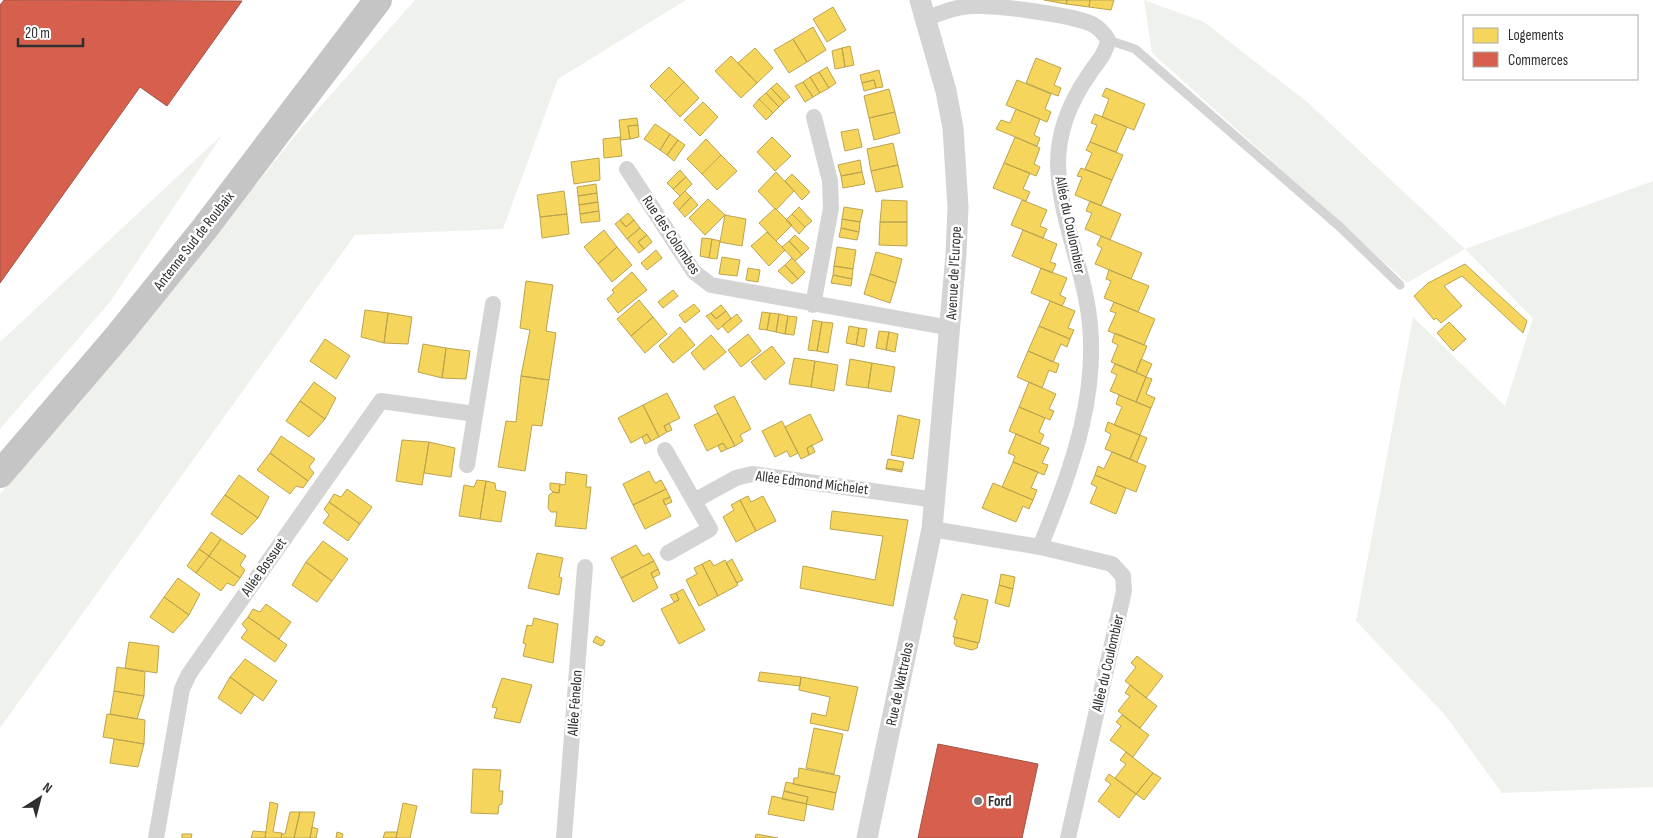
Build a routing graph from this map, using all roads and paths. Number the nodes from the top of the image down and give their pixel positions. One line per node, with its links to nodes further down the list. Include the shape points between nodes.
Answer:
1 (359, 0): 16 (highway, Antenne Sud de Roubaix, via 243,154)
2 (378, 0): 8 (highway, Antenne Sud de Roubaix)
3 (395, 0): 8 (highway, via 342,66)
4 (915, 0): 5 (street, Avenue de l'Europe)
5 (923, 10): 6 (street, via 972,6 1084,21 1103,32); 13 (street, Avenue de l'Europe, via 946,91 956,160 958,207)
6 (1108, 40): 10 (lane, via 1134,49 1340,227); 22 (street, Allée du Coulombier, via 1103,54 1072,102 1062,132 1058,163 1061,194 1086,297 1092,342 1091,367 1079,444)
7 (814, 117): 12 (street, via 830,181 831,202)
8 (276, 133): 18 (highway, Antenne Sud de Roubaix, via 131,320)
9 (627, 168): 12 (street, Rue des Colombes, via 702,280 720,289)
10 (1400, 285)
11 (493, 304): 14 (street)
12 (813, 305): 13 (street, Rue des Colombes)
13 (951, 328): 19 (street, Avenue de l'Europe)
14 (475, 414): 17 (street); 25 (street, Allée Bossuet, via 381,401 189,674 182,690)
15 (665, 450): 20 (street)
16 (0, 454)
17 (467, 465)
18 (0, 474)
19 (936, 500): 20 (street, Allée Edmond Michelet, via 752,474 736,478); 21 (street, Avenue de l'Europe)
20 (694, 501): 23 (street, via 710,529)
21 (932, 529): 22 (street, Allée du Coulombier); 27 (street, Rue de Wattrelos)
22 (1040, 547): 28 (street, Allée du Coulombier, via 1112,564 1124,582)
23 (668, 553)
24 (585, 568): 26 (street, Allée Fénelon)
25 (156, 838)
26 (564, 838)
27 (867, 838)
28 (1068, 838)

